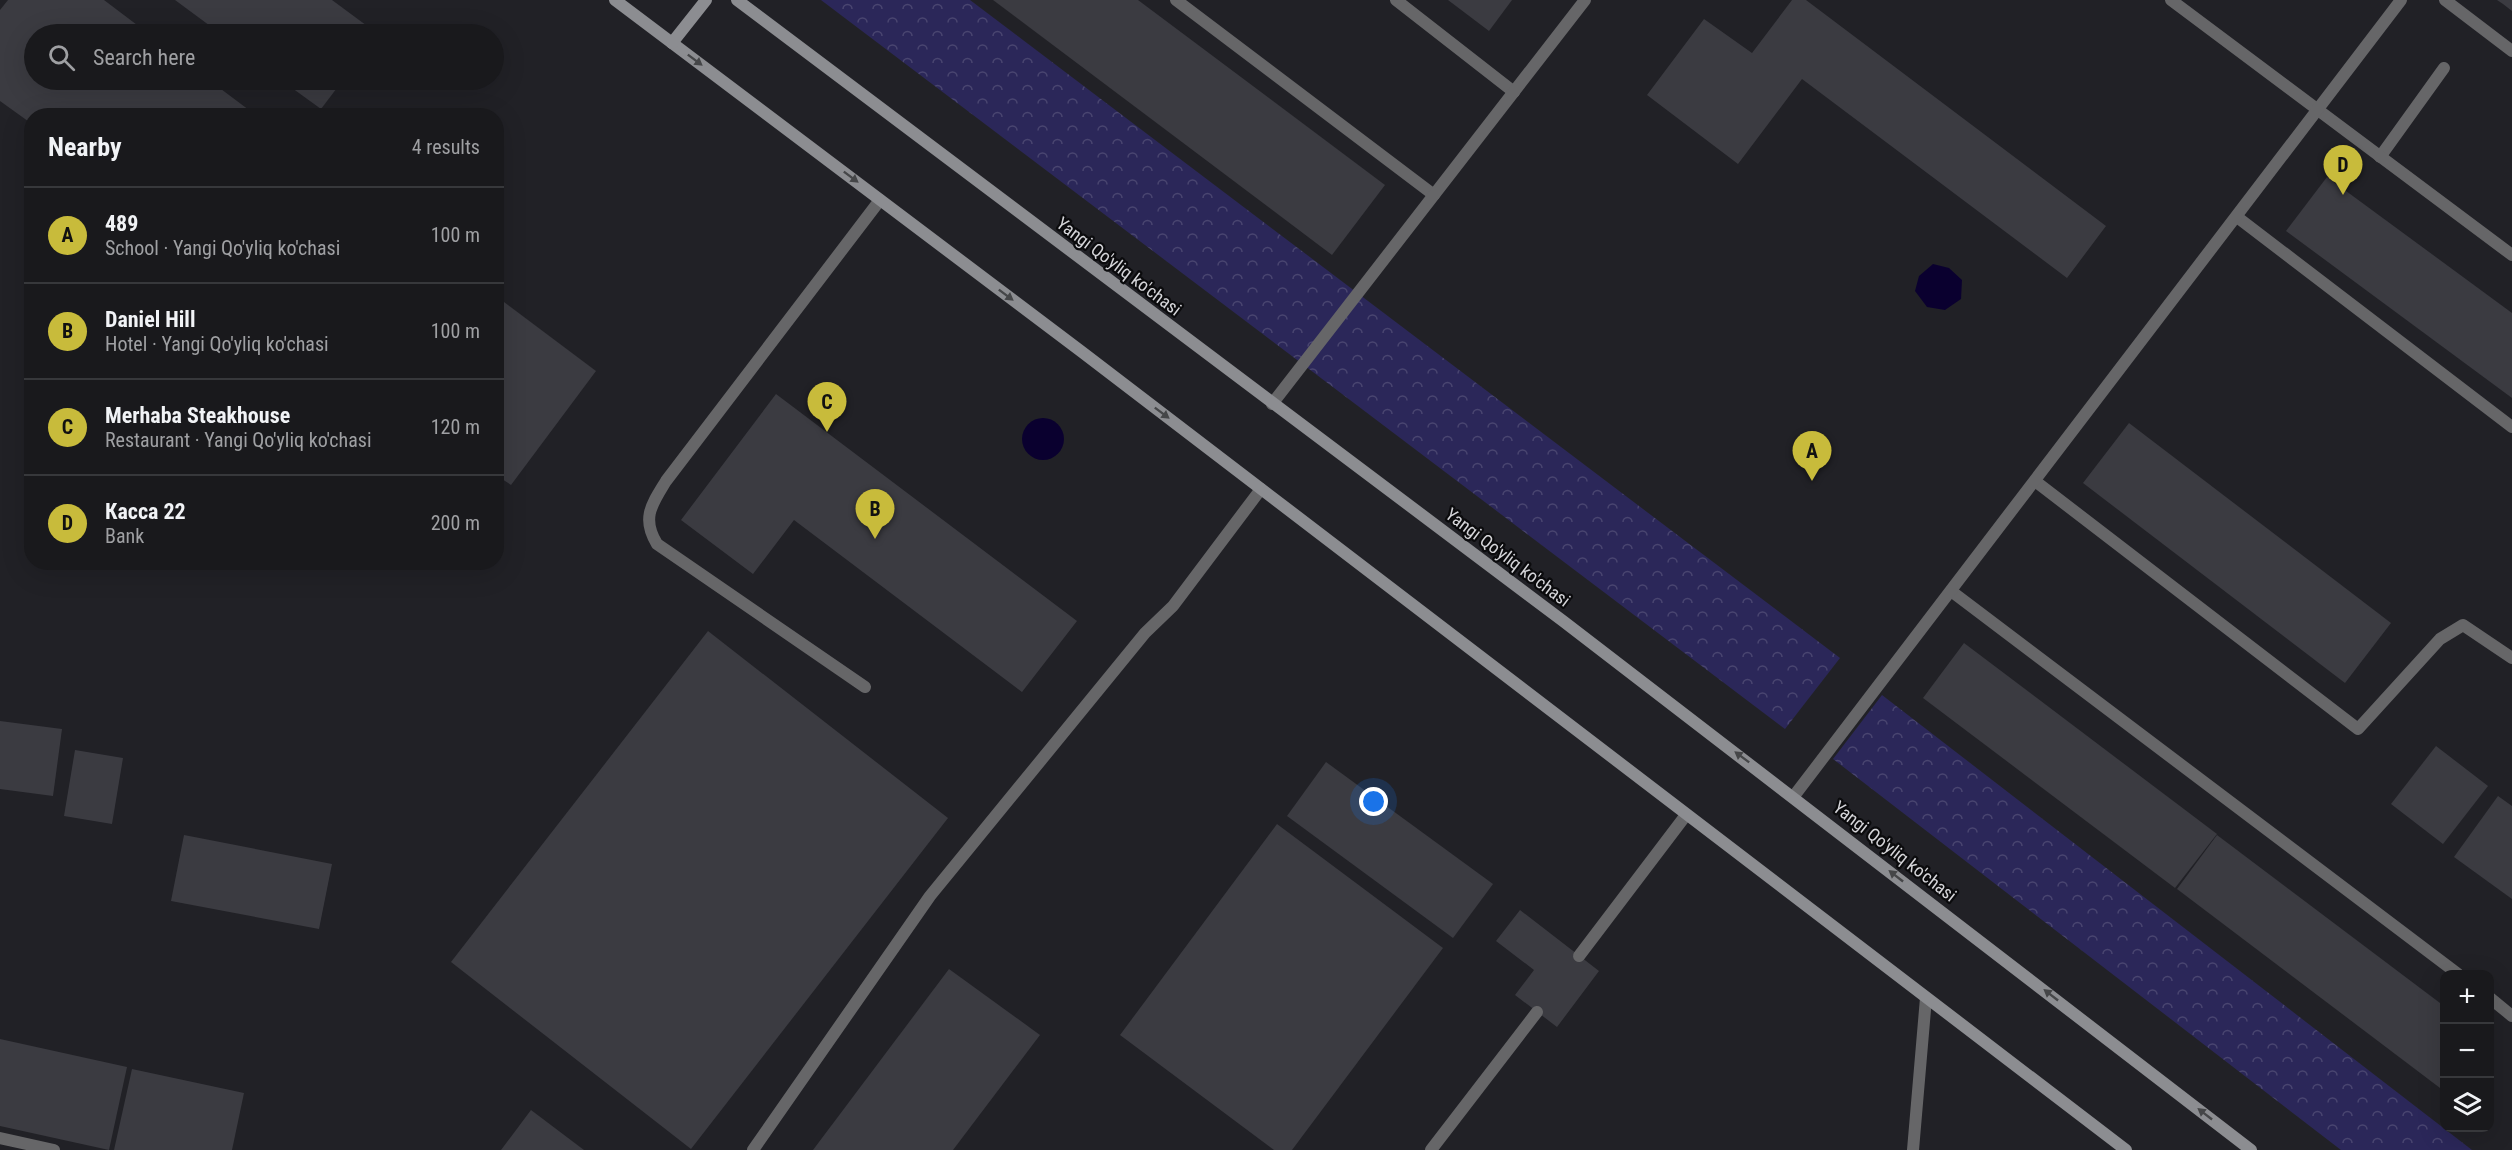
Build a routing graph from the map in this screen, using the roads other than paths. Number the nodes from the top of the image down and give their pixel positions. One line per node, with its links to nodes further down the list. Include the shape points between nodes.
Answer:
1 (615, 0): 10 (main road)
2 (706, 0): 10 (main road)
3 (737, 0): 20 (main road, Yangi Qo'yliq ko'chasi)
4 (1176, 0): 16 (street)
5 (1396, 0): 13 (street)
6 (1585, 0): 13 (street)
7 (2171, 0): 14 (street)
8 (2402, 0): 14 (street)
9 (2445, 0): 11 (street)
10 (672, 43): 17 (main road, one-way to 17)
11 (2512, 51)
12 (2444, 68): 15 (street)
13 (1514, 92): 16 (street)
14 (2317, 111): 15 (street); 18 (street)
15 (2380, 157): 19 (street)
16 (1434, 195): 20 (street)
17 (880, 200): 23 (main road, one-way to 23); 26 (street, via 666,481 650,508 649,532 657,544)
18 (2237, 217): 21 (street); 22 (street)
19 (2512, 255)
20 (1272, 404): 27 (main road, Yangi Qo'yliq ko'chasi, one-way to 20)
21 (2512, 427)
22 (2035, 481): 24 (street); 25 (street, via 2358,729 2440,639 2463,625)
23 (1261, 489): 28 (main road); 37 (street, via 1173,606 1145,633 930,896)
24 (1951, 591): 27 (street); 30 (street)
25 (2512, 658)
26 (865, 687)
27 (1794, 796): 41 (main road, Yangi Qo'yliq ko'chasi, one-way to 27)
28 (1686, 815): 29 (street); 31 (main road)
29 (1579, 956)
30 (2451, 970)
31 (1926, 998): 39 (street); 40 (main road)
32 (2494, 1001): 34 (street)
33 (1537, 1012): 38 (street)
34 (2512, 1016)
35 (0, 1138): 36 (street)
36 (54, 1150)
37 (753, 1150)
38 (1431, 1150)
39 (1913, 1150)
40 (2126, 1150)
41 (2251, 1150)

